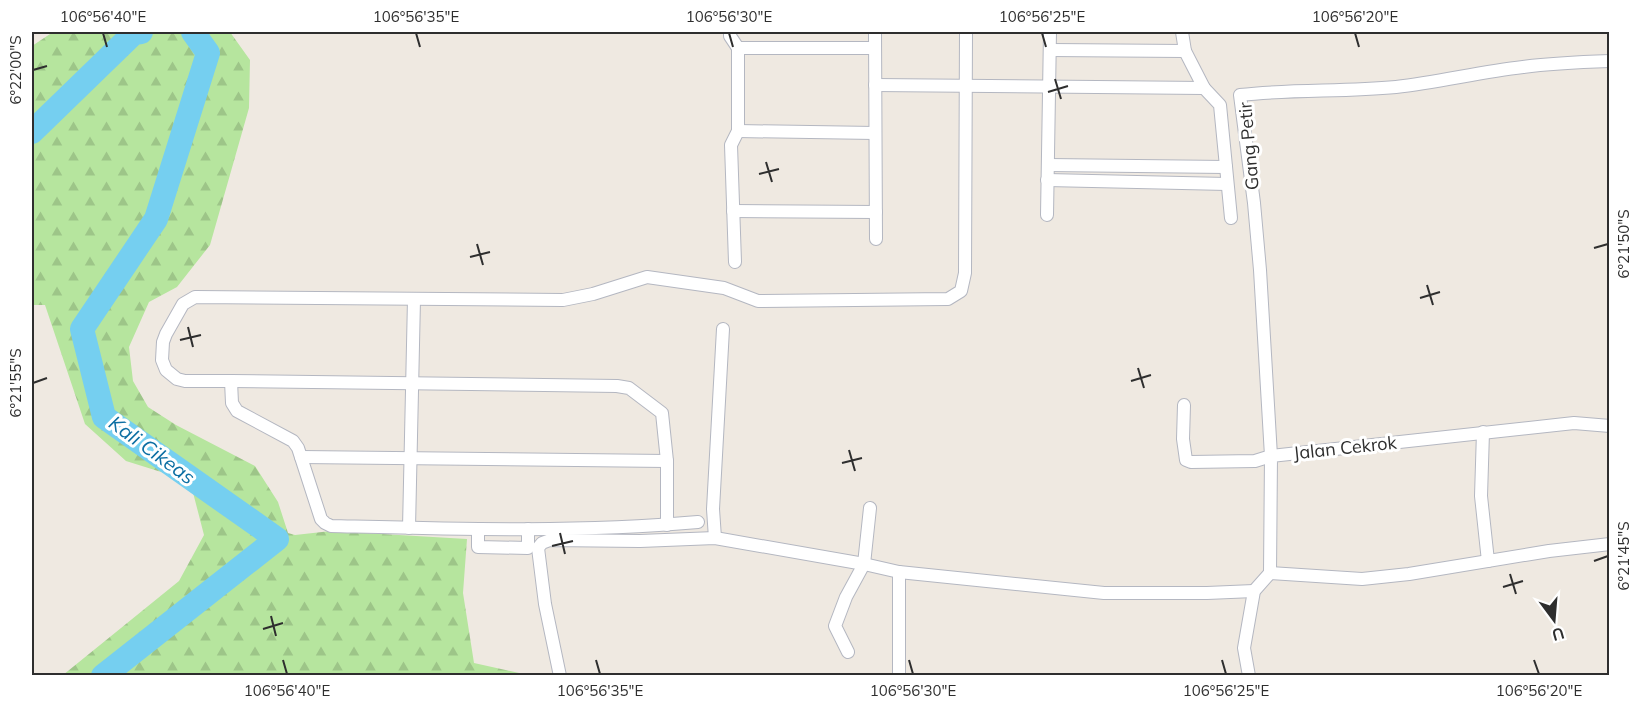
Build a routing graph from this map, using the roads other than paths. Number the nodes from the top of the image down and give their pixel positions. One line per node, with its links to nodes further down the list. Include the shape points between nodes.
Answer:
1 (730, 32): 6 (street)
2 (875, 32): 7 (street)
3 (966, 32): 12 (street)
4 (1050, 32): 8 (street)
5 (1182, 32): 9 (street)
6 (738, 48): 7 (street); 15 (street)
7 (875, 48): 11 (street)
8 (1050, 50): 9 (street); 13 (street)
9 (1185, 51): 14 (street)
10 (1610, 61): 36 (street, Gang Petir, via 1520,67 1394,87 1240,95 1260,270)
11 (875, 85): 12 (street); 16 (street)
12 (966, 87): 13 (street); 29 (street, via 965,273 961,291 948,299 758,301 724,288 647,277 563,300)
13 (1049, 87): 14 (street); 17 (street)
14 (1204, 88): 19 (street, via 1220,105)
15 (738, 131): 16 (street); 23 (street, via 731,145)
16 (875, 133): 24 (street)
17 (1048, 165): 18 (street); 20 (street)
18 (1139, 166): 19 (street); 21 (street)
19 (1226, 167): 22 (street)
20 (1047, 180): 21 (street); 25 (street)
21 (1139, 182): 22 (street)
22 (1227, 184): 26 (street)
23 (734, 211): 24 (street); 28 (street)
24 (876, 212): 27 (street)
25 (1047, 215)
26 (1231, 218)
27 (876, 239)
28 (735, 262)
29 (414, 299): 31 (street, via 195,297 183,304 166,334 162,360 166,370 177,380); 32 (street)
30 (723, 329): 46 (street)
31 (231, 381): 32 (street); 37 (street, via 232,403 237,411 293,441)
32 (412, 383): 38 (street); 39 (street, via 629,388 662,413)
33 (1184, 405): 36 (street, via 1186,460 1255,461)
34 (1610, 426): 35 (street, Jalan Cekrok, via 1574,423)
35 (1483, 432): 36 (street, Jalan Cekrok); 48 (street, via 1481,496)
36 (1271, 456): 51 (street, Jalan Cekrok)
37 (301, 457): 38 (street); 43 (street, via 324,523)
38 (410, 458): 39 (street); 43 (street)
39 (667, 461): 42 (street)
40 (870, 508): 49 (street)
41 (699, 522): 42 (street)
42 (667, 525): 44 (street)
43 (409, 528): 45 (street)
44 (528, 529): 45 (street); 45 (street, via 528,548 478,547)
45 (478, 530)
46 (715, 538): 49 (street); 54 (street, via 542,543 538,548 544,593)
47 (1610, 544): 48 (street)
48 (1488, 561): 51 (street, via 1362,579)
49 (864, 564): 50 (street); 53 (street, via 835,626)
50 (899, 572): 52 (street, via 1104,593); 55 (street)
51 (1270, 573): 52 (street)
52 (1254, 591): 56 (street, via 1244,648)
53 (848, 652)
54 (560, 675)
55 (899, 675)
56 (1249, 675)

